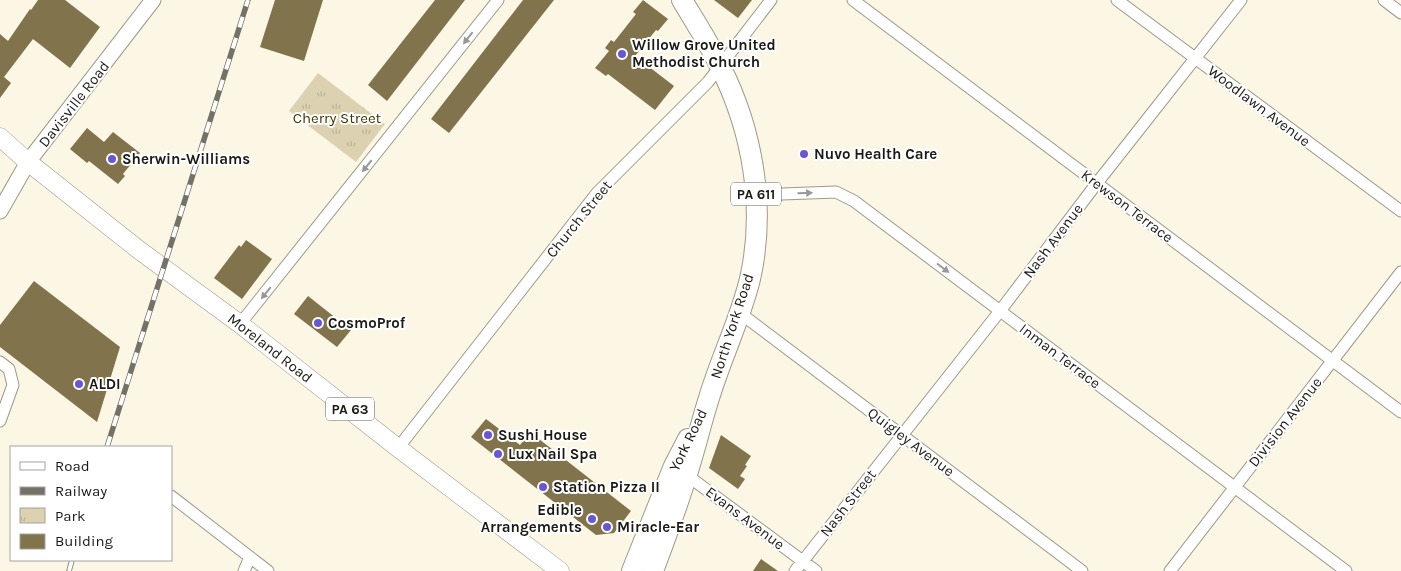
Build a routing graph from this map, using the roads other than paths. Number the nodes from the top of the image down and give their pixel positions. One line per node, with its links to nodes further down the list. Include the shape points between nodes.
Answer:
1 (153, 0): 14 (street, Davisville Road)
2 (498, 0): 22 (street, one-way to 22)
3 (682, 0): 11 (highway, North York Road / PA 611)
4 (771, 0): 11 (street, Church Street)
5 (852, 0): 15 (street, Krewson Terrace)
6 (1117, 0): 10 (street, Woodlawn Avenue)
7 (1241, 0): 10 (street, Nash Avenue)
8 (1384, 0): 9 (street)
9 (1401, 13)
10 (1196, 58): 15 (street, Nash Avenue); 18 (street, Woodlawn Avenue)
11 (720, 65): 16 (highway, North York Road / PA 611, via 740,113); 29 (street, Church Street, via 708,82 598,193)
12 (0, 137): 14 (main road, PA 63)
13 (0, 145): 14 (main road, PA 63)
14 (28, 162): 17 (street, Davisville Road); 22 (main road, Moreland Road / PA 63, via 139,250)
15 (1097, 183): 20 (street, Nash Avenue); 23 (street, Krewson Terrace)
16 (756, 195): 20 (street, Inman Terrace, one-way to 20, via 836,192 854,201); 21 (highway, North York Road / PA 611, via 756,235 750,279)
17 (0, 211)
18 (1401, 211)
19 (1401, 272): 23 (street, Division Avenue)
20 (1000, 311): 28 (street, Nash Avenue); 31 (street, Inman Terrace)
21 (740, 313): 25 (highway, North York Road / PA 611); 28 (street, Quigley Avenue)
22 (240, 324): 29 (main road, Moreland Road / PA 63)
23 (1333, 361): 26 (street, Krewson Terrace); 31 (street, Division Avenue)
24 (0, 362): 27 (street, via 9,369 13,385)
25 (709, 397): 30 (highway, York Road / PA 611)
26 (1401, 412)
27 (0, 420)
28 (901, 435): 34 (street, Nash Street); 42 (street, Quigley Avenue)
29 (398, 448): 37 (main road, Moreland Road / PA 63)
30 (681, 471): 34 (street, Evans Avenue); 38 (highway, York Road / PA 611); 39 (highway, York Road / PA 611)
31 (1234, 487): 43 (street, Division Avenue); 44 (street, Inman Terrace)
32 (172, 497): 33 (street)
33 (250, 557): 35 (street); 36 (street)
34 (803, 562): 40 (street, Nash Street); 41 (street, Evans Avenue)
35 (244, 571)
36 (268, 571)
37 (560, 571)
38 (632, 571)
39 (653, 571)
40 (796, 571)
41 (816, 571)
42 (1082, 571)
43 (1170, 571)
44 (1346, 571)

